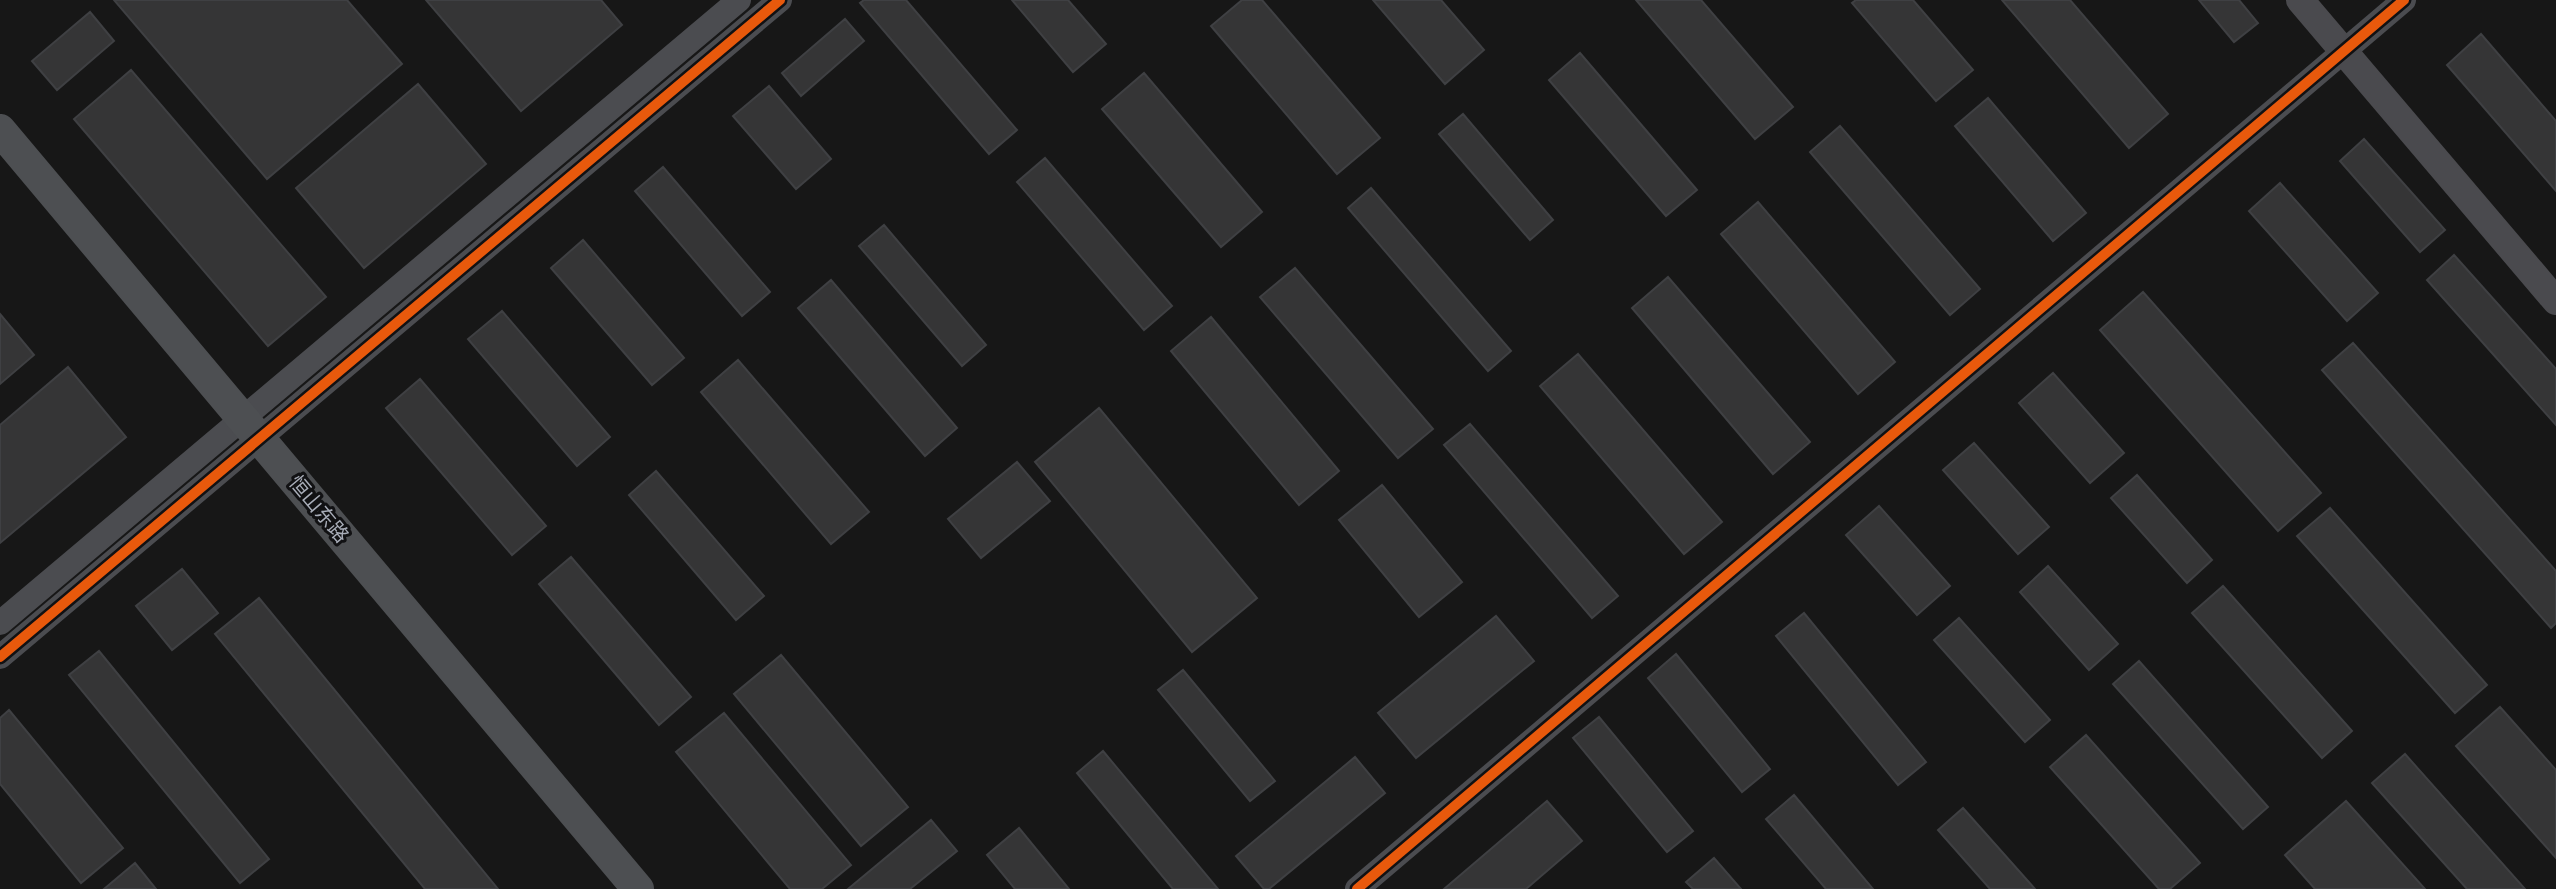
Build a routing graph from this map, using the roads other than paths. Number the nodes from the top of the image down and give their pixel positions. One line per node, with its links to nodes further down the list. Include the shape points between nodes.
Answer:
1 (739, 0): 11 (street)
2 (780, 0): 11 (street)
3 (2300, 0): 6 (main road)
4 (2324, 0): 6 (main road)
5 (2404, 0): 6 (street)
6 (2350, 45): 9 (main road); 10 (main road); 16 (street)
7 (0, 130): 11 (main road, 恒山东路)
8 (0, 157): 11 (main road, 恒山东路)
9 (2556, 273)
10 (2556, 301)
11 (247, 435): 12 (street); 13 (street); 14 (main road, 恒山东路); 15 (main road, 恒山东路)
12 (0, 623)
13 (0, 657)
14 (617, 889)
15 (638, 889)
16 (1357, 889)

